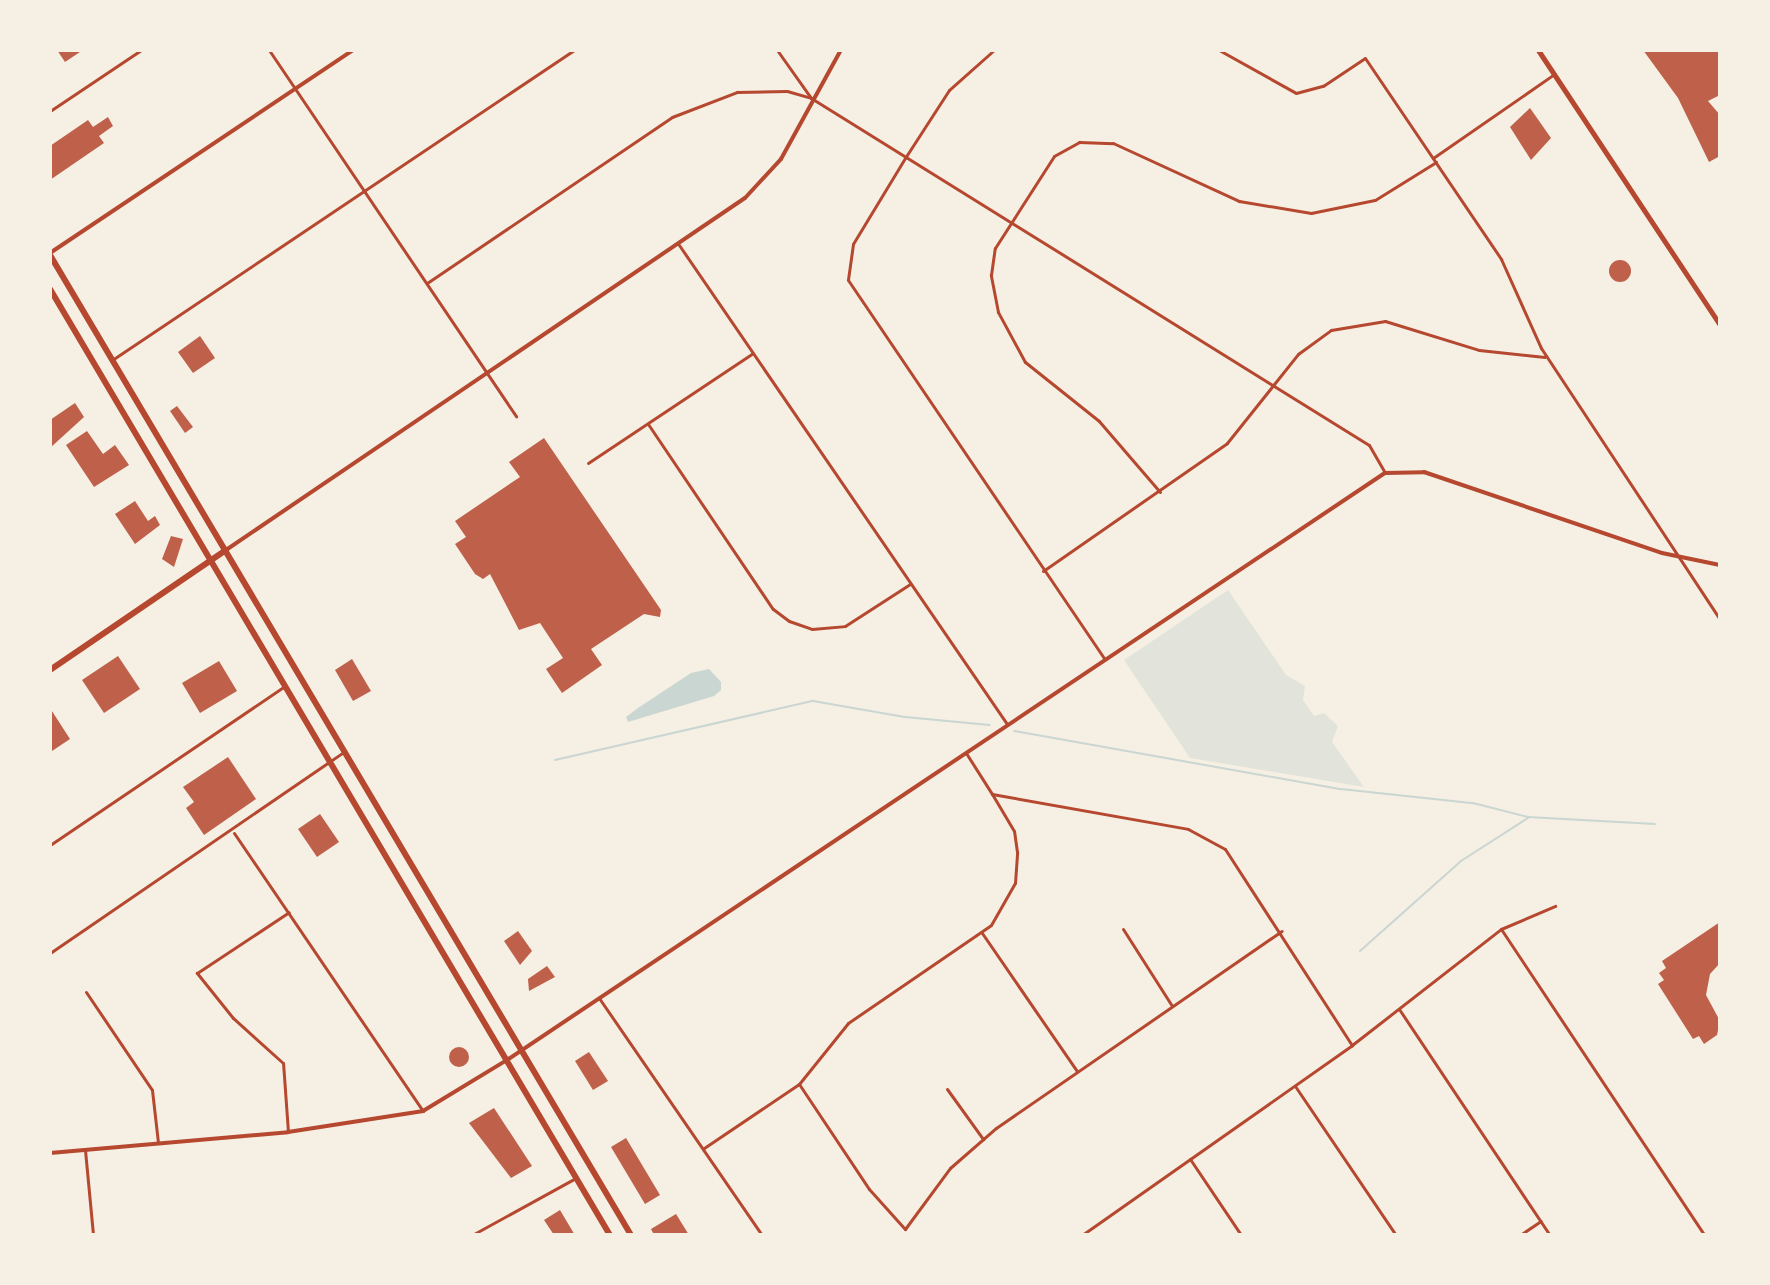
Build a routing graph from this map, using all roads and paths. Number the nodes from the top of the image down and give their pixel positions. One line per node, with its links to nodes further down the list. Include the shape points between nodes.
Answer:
1 (141, 50): 13 (street)
2 (269, 50): 11 (street)
3 (353, 50): 11 (street)
4 (574, 50): 16 (street)
5 (777, 50): 12 (street)
6 (841, 50): 12 (street)
7 (994, 50): 14 (street, via 949,90)
8 (1219, 50): 15 (street, via 1285,90 1304,93 1365,58)
9 (1538, 50): 10 (main road)
10 (1553, 75): 15 (street); 22 (main road)
11 (295, 88): 16 (street); 19 (street)
12 (811, 98): 14 (street); 18 (street, via 765,179); 20 (street, via 770,89 705,100 657,126)
13 (50, 111)
14 (905, 158): 17 (street); 37 (street, via 853,244 848,280)
15 (1435, 160): 17 (street, via 1361,206 1329,213 1287,212 1239,201 1127,148 1090,140 1054,156); 24 (street, via 1501,259)
16 (364, 190): 20 (street); 25 (street)
17 (1009, 222): 27 (street); 32 (street, via 995,248 991,275 1010,340 1034,371 1108,429)
18 (679, 245): 23 (street); 26 (street)
19 (50, 254): 25 (main road)
20 (427, 283): 26 (street)
21 (50, 289): 35 (main road)
22 (1720, 325)
23 (753, 353): 29 (street); 38 (street)
24 (1546, 357): 27 (street, via 1494,353 1398,323 1368,321 1319,336); 34 (street)
25 (112, 360): 33 (main road)
26 (487, 373): 28 (street); 33 (street)
27 (1274, 386): 31 (street, via 1369,445); 32 (street, via 1227,443)
28 (516, 416)
29 (648, 424): 30 (street); 38 (street, via 773,609 789,621 812,629 845,626)
30 (588, 463)
31 (1385, 473): 34 (street, via 1424,472); 40 (street)
32 (1160, 492): 37 (street)
33 (226, 550): 35 (main road); 44 (main road)
34 (1679, 558): 36 (street); 39 (street)
35 (211, 560): 41 (main road); 42 (main road)
36 (1720, 565)
37 (1043, 571): 40 (street)
38 (911, 583): 43 (street)
39 (1720, 619)
40 (1105, 659): 43 (street)
41 (50, 670)
42 (286, 686): 46 (main road); 49 (street)
43 (1007, 724): 45 (street)
44 (344, 751): 46 (street); 62 (main road)
45 (966, 753): 47 (street); 58 (street)
46 (332, 764): 48 (street); 63 (main road)
47 (992, 794): 54 (street, via 1201,834 1234,858); 55 (street, via 1014,831 1015,883 1003,909)
48 (233, 831): 51 (street); 56 (street)
49 (50, 845)
50 (1555, 906): 53 (street)
51 (289, 912): 68 (street); 69 (street, via 197,973 233,1018 269,1045 283,1063)
52 (1123, 929): 59 (street)
53 (1501, 929): 60 (street); 88 (street)
54 (1282, 931): 59 (street); 61 (street)
55 (982, 933): 64 (street); 65 (street, via 848,1023)
56 (50, 953)
57 (86, 992): 71 (street, via 152,1090)
58 (599, 998): 62 (street); 72 (street)
59 (1172, 1006): 64 (street)
60 (1399, 1009): 61 (street); 77 (street)
61 (1352, 1045): 66 (street)
62 (520, 1052): 63 (street); 82 (main road)
63 (507, 1060): 68 (street); 76 (main road)
64 (1077, 1071): 70 (street)
65 (799, 1084): 70 (street, via 869,1189 905,1229 950,1168); 72 (street)
66 (1294, 1086): 75 (street); 85 (street)
67 (947, 1089): 70 (street)
68 (423, 1111): 69 (street)
69 (288, 1132): 71 (street)
70 (983, 1139)
71 (158, 1143): 73 (street)
72 (704, 1148): 83 (street)
73 (85, 1150): 74 (street); 79 (street)
74 (50, 1153)
75 (1190, 1159): 78 (street); 84 (street)
76 (576, 1178): 80 (street); 81 (main road)
77 (1541, 1221): 86 (street); 87 (street)
78 (1085, 1234)
79 (93, 1235)
80 (472, 1235)
81 (610, 1235)
82 (631, 1235)
83 (762, 1235)
84 (1241, 1235)
85 (1396, 1235)
86 (1520, 1235)
87 (1550, 1235)
88 (1704, 1235)

